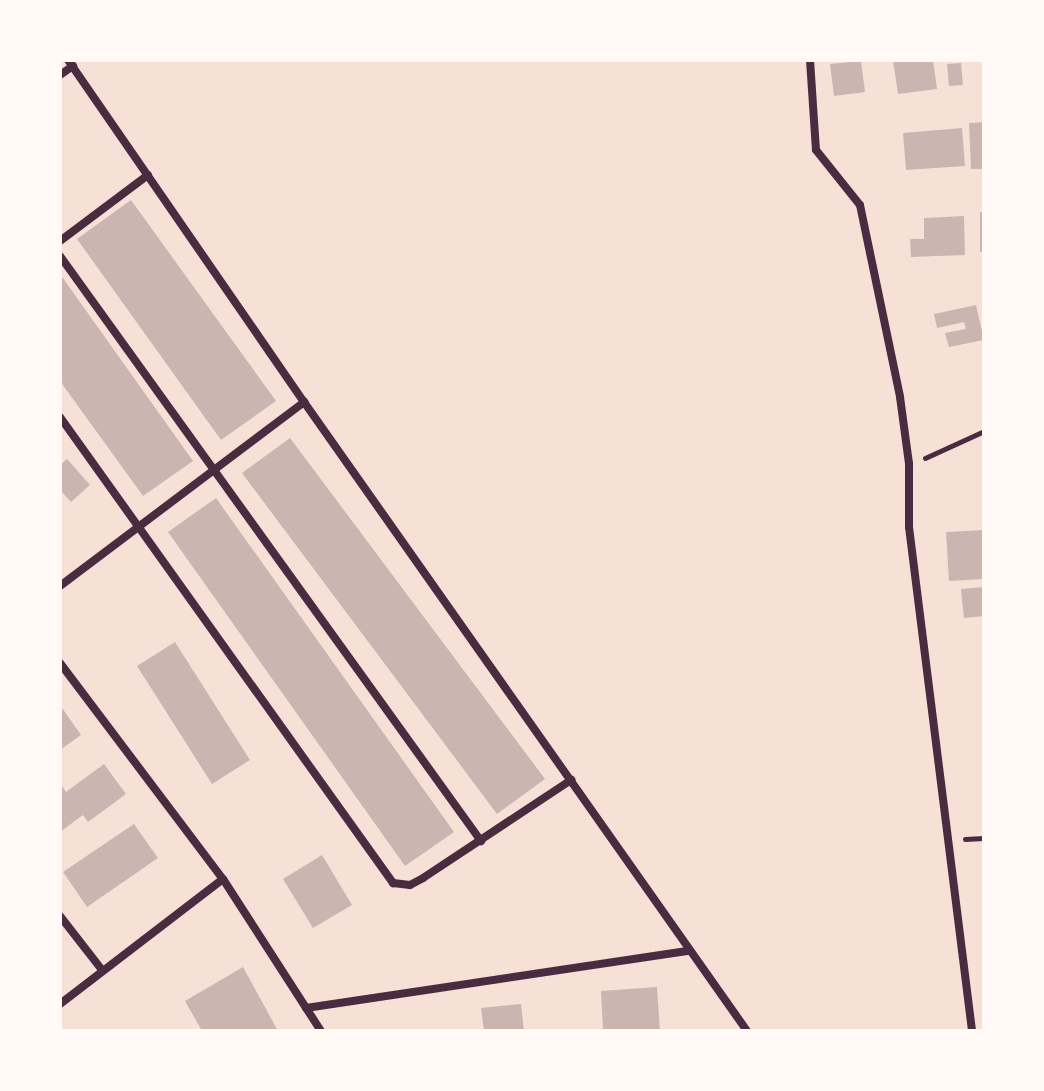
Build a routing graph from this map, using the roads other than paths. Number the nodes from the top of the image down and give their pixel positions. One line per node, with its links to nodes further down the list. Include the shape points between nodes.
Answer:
1 (810, 60): 22 (street, via 816,150 860,205 909,464 909,527)
2 (70, 63): 3 (street); 4 (street)
3 (60, 75)
4 (148, 175): 5 (street); 7 (street)
5 (60, 241)
6 (60, 256): 9 (street)
7 (304, 402): 9 (street); 13 (street)
8 (60, 417): 10 (street)
9 (213, 470): 10 (street); 14 (street)
10 (139, 527): 11 (street); 14 (street, via 393,883 410,885)
11 (60, 586)
12 (60, 663): 15 (street)
13 (571, 780): 14 (street); 17 (street)
14 (481, 841)
15 (223, 879): 18 (street); 20 (street)
16 (60, 916): 18 (street)
17 (689, 951): 20 (street); 24 (street)
18 (102, 970): 19 (street)
19 (60, 1004)
20 (306, 1008): 23 (street)
21 (984, 1019): 22 (street)
22 (971, 1020): 25 (street)
23 (321, 1031)
24 (747, 1031)
25 (972, 1031)

